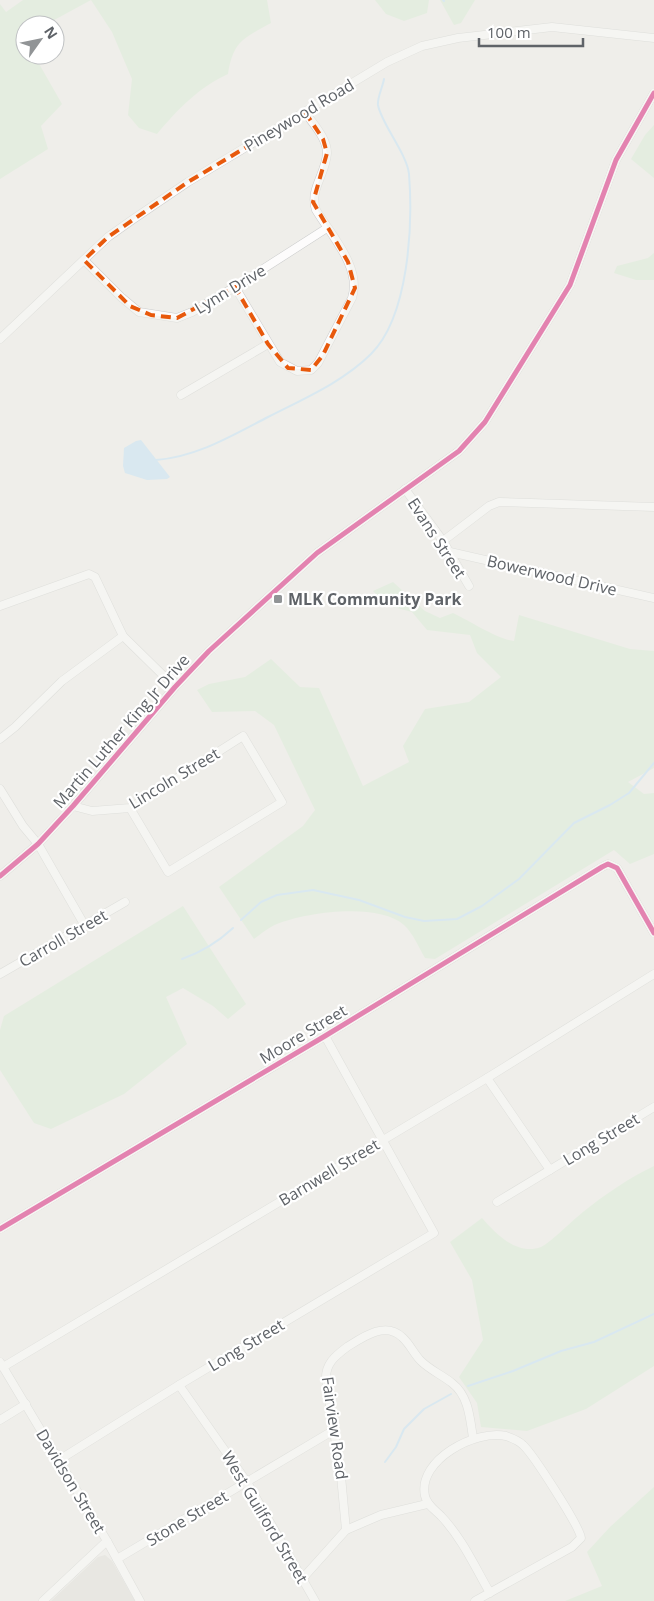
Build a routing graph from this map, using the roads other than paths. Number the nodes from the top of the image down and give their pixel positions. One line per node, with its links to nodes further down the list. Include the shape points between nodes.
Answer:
1 (654, 38): 3 (street, Pineywood Road, via 552,27 458,38 422,46 387,62)
2 (654, 94): 10 (street, Martin Luther King Jr Drive, via 616,160 570,285 512,382 485,422 459,450)
3 (305, 112): 4 (street, via 324,140 327,153 313,202); 5 (street, Pineywood Road, via 188,182 108,237)
4 (327, 228): 6 (street, Lynn Drive); 8 (street, via 354,277 355,288 347,310 312,370 288,368)
5 (84, 260): 6 (street, Lynn Drive, via 130,306 151,315 177,318); 7 (street, Pineywood Road)
6 (235, 287): 8 (street)
7 (0, 339)
8 (268, 344): 9 (street)
9 (181, 395)
10 (405, 489): 12 (street, Evans Street); 18 (street, Martin Luther King Jr Drive, via 317,553 200,659)
11 (654, 507): 12 (street, via 499,502)
12 (443, 541): 13 (street, Evans Street)
13 (450, 552): 14 (street, Evans Street); 15 (street, Bowerwood Drive)
14 (468, 586)
15 (654, 598)
16 (0, 606): 17 (street, via 89,574 98,581)
17 (123, 636): 18 (street); 19 (street, via 62,681)
18 (175, 687): 21 (street, Martin Luther King Jr Drive)
19 (0, 739)
20 (0, 789): 23 (street)
21 (74, 806): 22 (street, Lincoln Street, via 92,811); 23 (street, Martin Luther King Jr Drive)
22 (130, 808): 22 (street, Lincoln Street, via 243,736 282,802 168,872)
23 (38, 844): 24 (street, Martin Luther King Jr Drive); 26 (street)
24 (0, 876)
25 (125, 902): 26 (street, Carroll Street)
26 (85, 926): 28 (street, Carroll Street)
27 (654, 933): 30 (street, Moore Street, via 618,868 608,864)
28 (0, 974)
29 (654, 974): 31 (street, Barnwell Street)
30 (324, 1036): 33 (street); 36 (street, Moore Street)
31 (487, 1078): 33 (street, Barnwell Street); 34 (street)
32 (654, 1107): 34 (street, Long Street)
33 (381, 1140): 37 (street, Barnwell Street); 38 (street, Long Street, via 434,1233)
34 (550, 1170): 35 (street, Long Street)
35 (497, 1202)
36 (0, 1229)
37 (2, 1365): 39 (street, Davidson Street)
38 (179, 1385): 43 (street, Long Street); 44 (street, West Guilford Street)
39 (26, 1404): 40 (street); 43 (street, Davidson Street)
40 (0, 1420)
41 (334, 1430): 42 (street, Fairview Road, via 326,1380 329,1363 362,1338 385,1330 402,1336 421,1361 459,1389 465,1397); 44 (street, Stone Street); 46 (street, Fairview Road)
42 (473, 1438): 45 (street, via 445,1454 430,1471 424,1483); 50 (street, via 506,1436 524,1446 581,1534 580,1543)
43 (60, 1460): 47 (street, Davidson Street)
44 (247, 1482): 48 (street, Stone Street); 49 (street, West Guilford Street)
45 (427, 1504): 46 (street, via 381,1514); 50 (street, via 456,1536)
46 (346, 1530): 49 (street)
47 (107, 1541): 48 (street, Davidson Street); 51 (street)
48 (117, 1559): 52 (street, Davidson Street)
49 (302, 1579): 53 (street, West Guilford Street)
50 (490, 1593): 54 (street)
51 (43, 1601)
52 (140, 1601)
53 (315, 1601)
54 (476, 1601)

